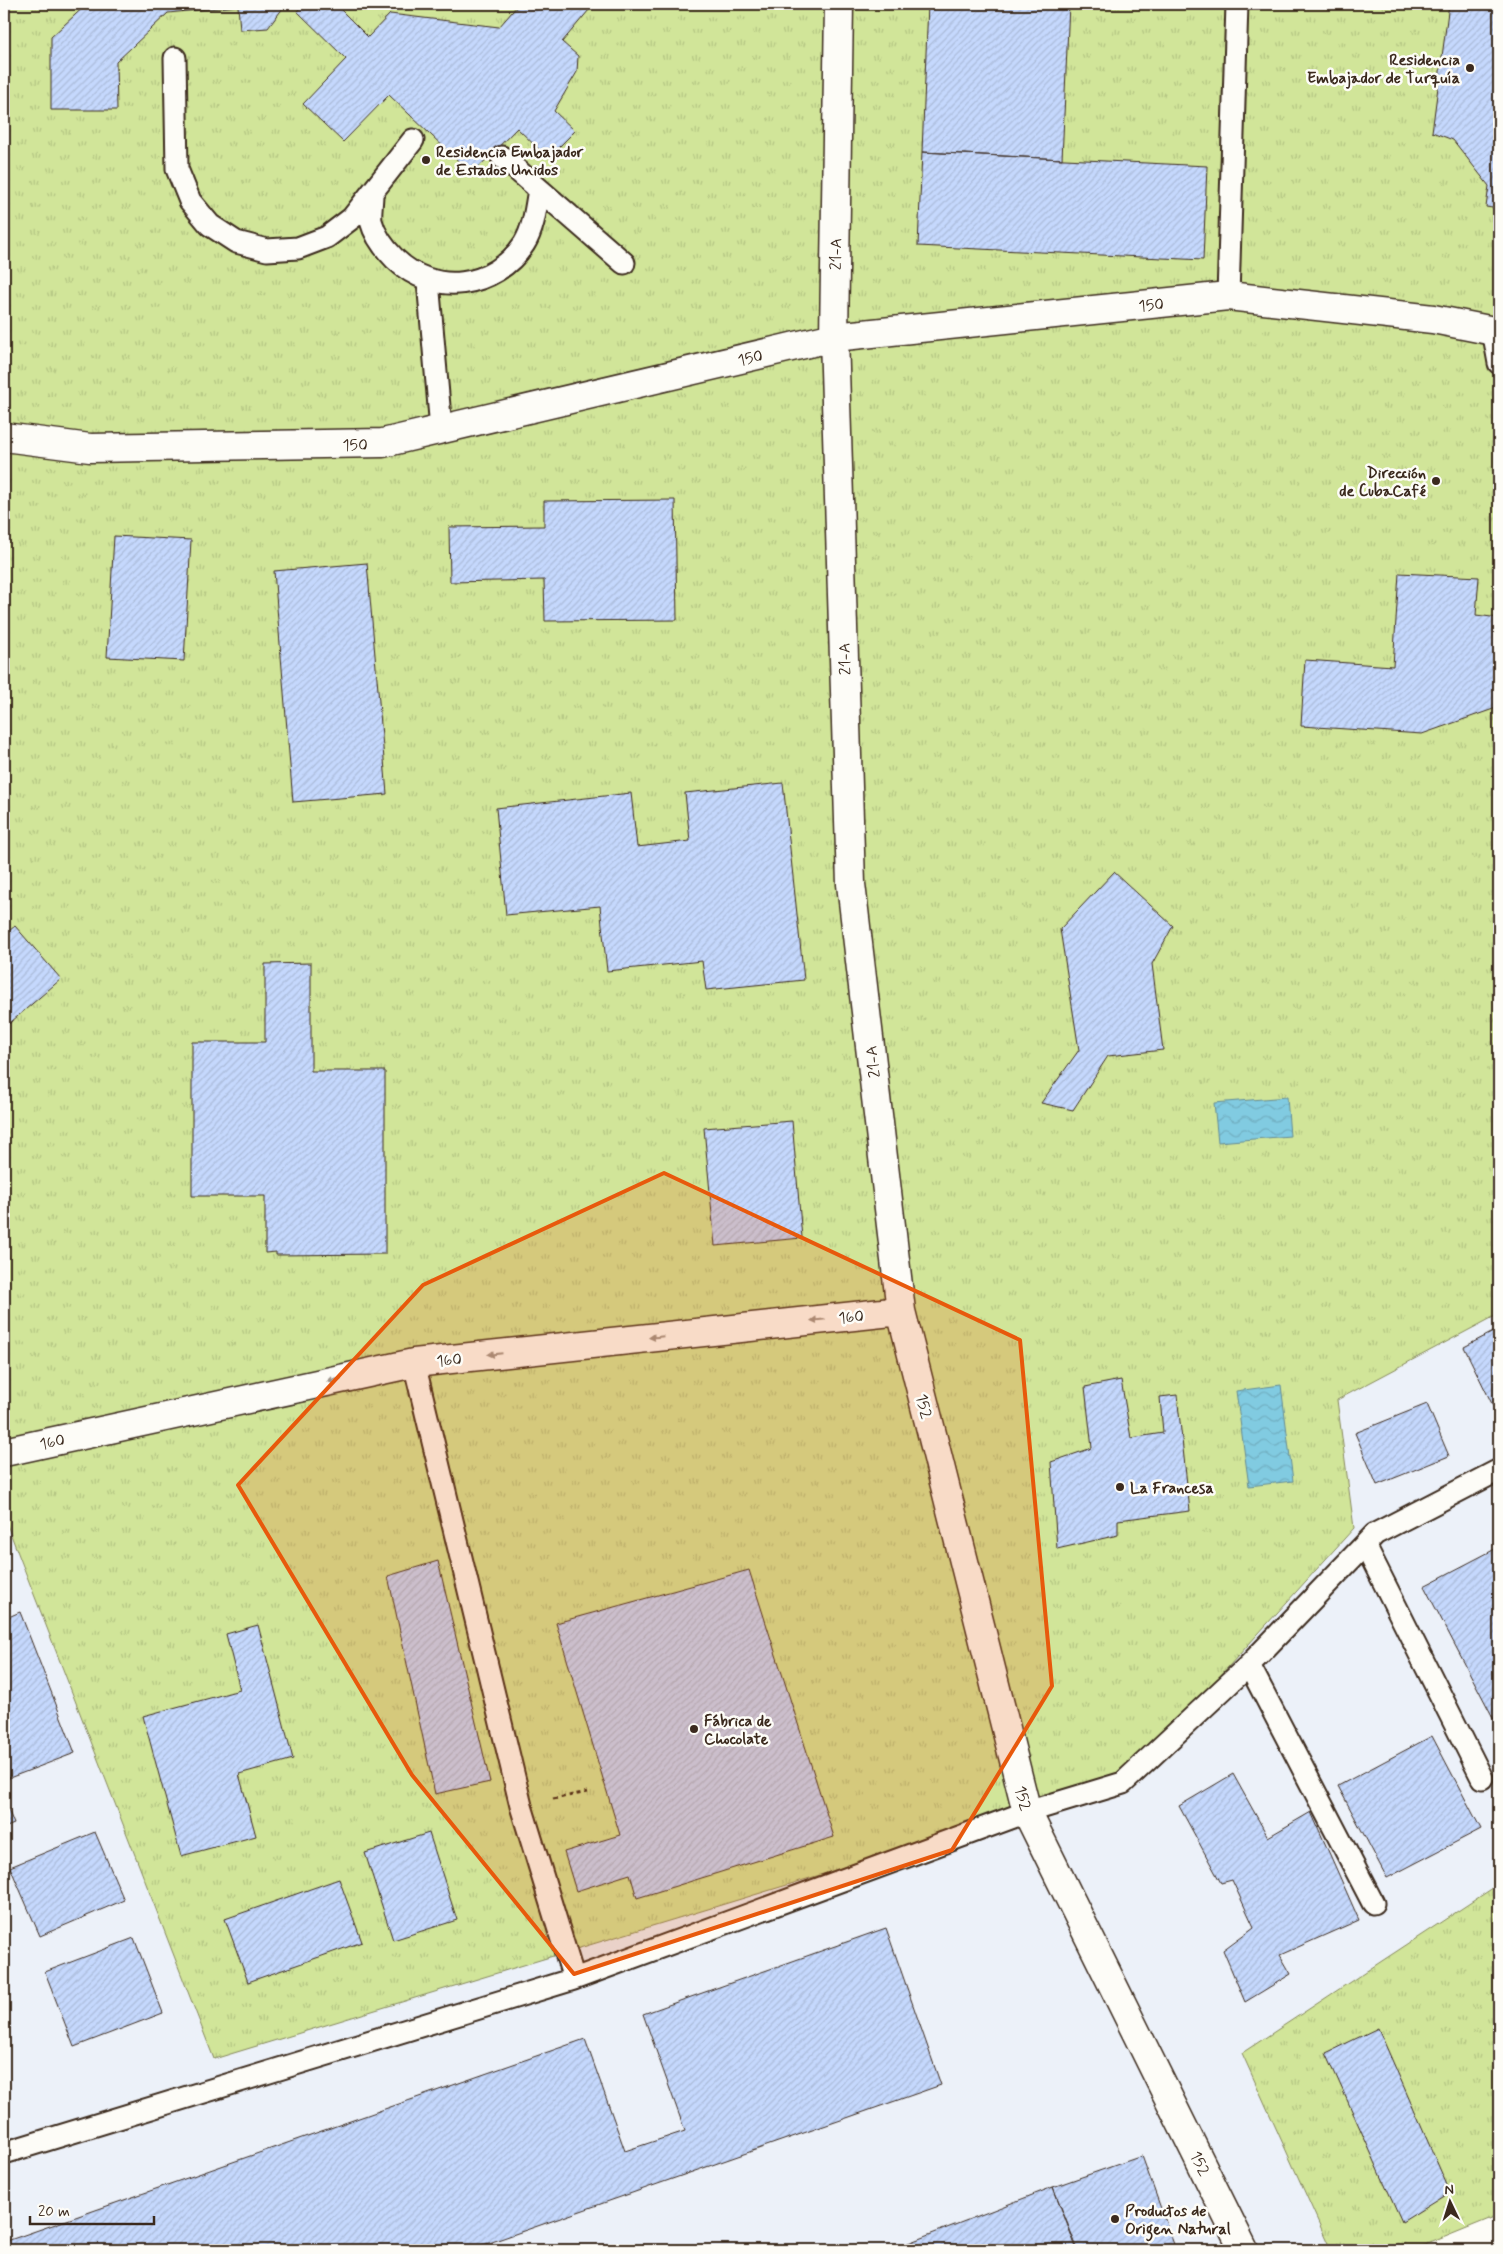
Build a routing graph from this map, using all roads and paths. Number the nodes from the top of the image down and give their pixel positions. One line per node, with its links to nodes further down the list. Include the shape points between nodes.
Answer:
1 (839, 4): 12 (street, 21-A)
2 (1237, 4): 10 (lane)
3 (175, 58): 7 (lane, via 177,168 190,201 210,225 236,242 267,250 298,248 327,237 352,218)
4 (413, 140): 7 (lane)
5 (502, 157): 6 (lane)
6 (539, 189): 8 (lane); 9 (lane, via 534,218 524,243 508,263 485,277 457,284)
7 (372, 194): 9 (lane, via 371,220 382,247 405,268)
8 (624, 264)
9 (428, 281): 14 (lane)
10 (1228, 296): 11 (street, 150, via 1433,319); 12 (street, 150)
11 (1496, 331): 13 (lane)
12 (834, 337): 14 (street, 150); 16 (street, 21-A, via 851,884)
13 (1499, 363)
14 (441, 429): 15 (street, 150, via 383,443 90,448)
15 (4, 436)
16 (901, 1311): 17 (street, 160, one-way to 17); 23 (street, 152)
17 (414, 1363): 18 (street, 160, one-way to 18); 25 (lane, via 521,1806)
18 (4, 1452)
19 (1499, 1470): 20 (lane, via 1375,1534)
20 (1364, 1545): 21 (lane); 22 (lane)
21 (1248, 1665): 23 (lane, via 1123,1783); 24 (lane)
22 (1482, 1778)
23 (1027, 1812): 25 (lane); 27 (street, 152)
24 (1373, 1903)
25 (574, 1979): 26 (lane)
26 (4, 2153)
27 (1244, 2250)

